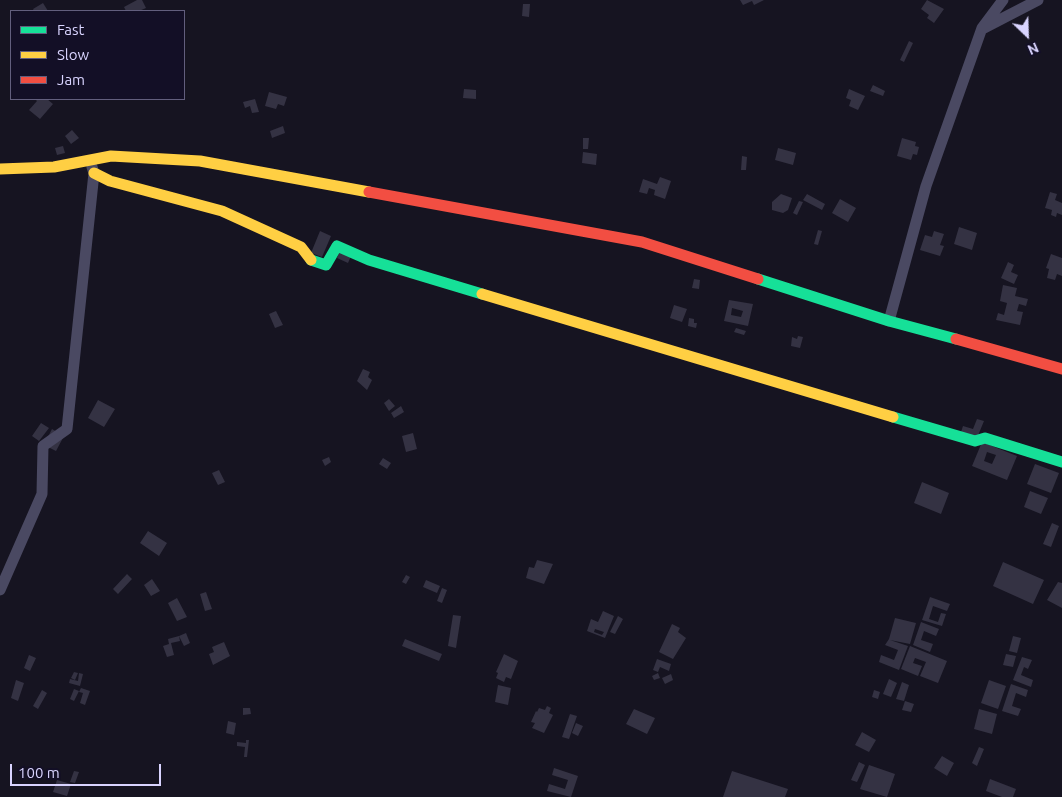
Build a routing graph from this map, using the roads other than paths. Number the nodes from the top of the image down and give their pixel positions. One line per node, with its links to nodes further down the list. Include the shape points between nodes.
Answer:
1 (1003, 0): 3 (street)
2 (1038, 0): 3 (street)
3 (982, 28): 7 (street, via 926,186)
4 (89, 161): 5 (street, via 54,167); 6 (street); 7 (street, via 112,156 200,161 642,242)
5 (0, 169)
6 (94, 172): 9 (street, via 110,181 222,211 301,247 313,262 326,265 337,246 368,260 975,440 985,438); 10 (street, via 67,429 43,446 42,494)
7 (889, 321): 8 (street)
8 (1062, 370)
9 (1062, 462)
10 (0, 590)

